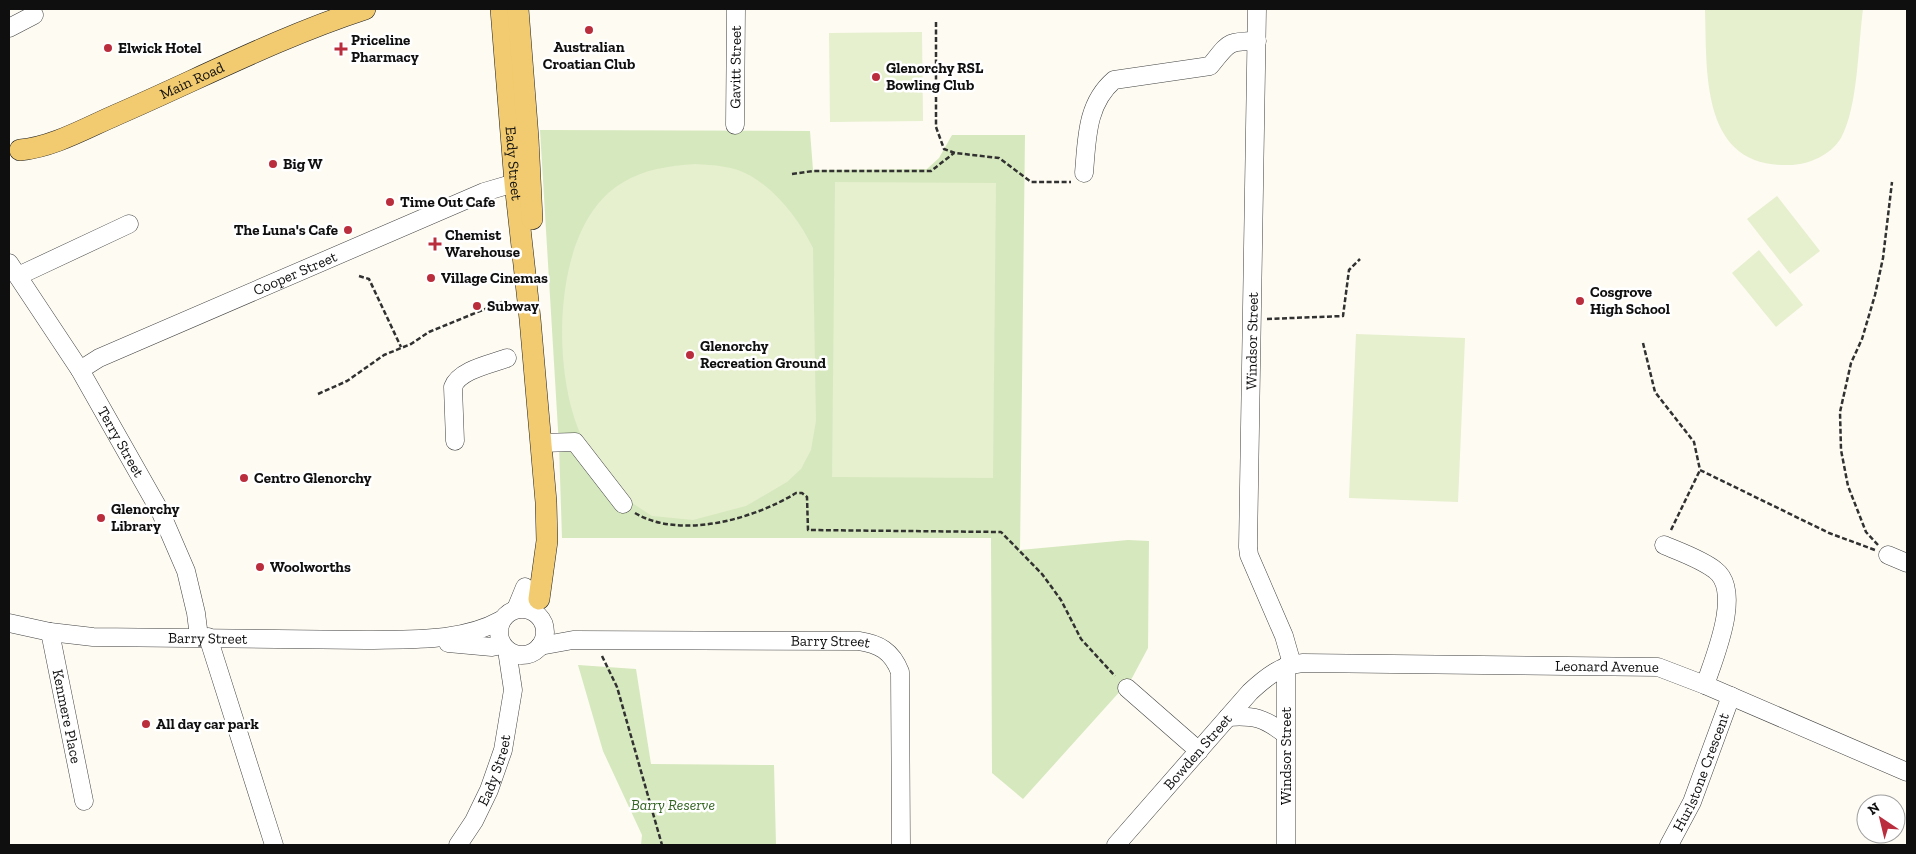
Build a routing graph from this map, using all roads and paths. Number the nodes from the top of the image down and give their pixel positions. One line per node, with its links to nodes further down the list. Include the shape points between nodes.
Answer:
1 (328, 9): 14 (main road, Main Road, via 224,53)
2 (365, 9): 14 (main road, Main Road, via 281,40 48,144)
3 (492, 9): 12 (main road)
4 (501, 9): 12 (main road, Eady Street)
5 (518, 9): 25 (main road, Eady Street, via 533,248)
6 (736, 9): 13 (street, Gavitt Street)
7 (1258, 9): 11 (street, Windsor Street)
8 (34, 14): 10 (street)
9 (936, 22): 15 (path, via 937,134 944,149)
10 (9, 28)
11 (1257, 41): 16 (street, via 1233,41 1210,66 1114,80 1105,88 1090,115); 26 (street, Windsor Street)
12 (504, 52): 19 (main road, Eady Street)
13 (735, 125)
14 (14, 153)
15 (954, 153): 16 (path, via 998,158 1031,182 1084,181); 17 (path, via 931,171)
16 (1084, 173)
17 (792, 174)
18 (1892, 182): 37 (path, via 1875,295 1862,339 1851,362 1840,412 1841,450 1856,510 1866,532)
19 (515, 183): 25 (main road, Eady Street); 30 (street, Cooper Street, via 484,192 418,220 99,358)
20 (129, 224): 22 (street, via 41,263)
21 (1360, 259): 26 (path, via 1349,270 1343,316)
22 (13, 270): 30 (street, Terry Street)
23 (359, 276): 28 (path, via 369,279)
24 (507, 300): 28 (path)
25 (530, 319): 33 (main road, Eady Street)
26 (1253, 320): 51 (street, Windsor Street, via 1248,547 1284,636)
27 (1643, 343): 34 (path, via 1655,392 1694,442)
28 (401, 347): 31 (path, via 366,366 347,381)
29 (507, 358): 32 (street, via 464,374 455,381)
30 (80, 370): 45 (street, Terry Street, via 175,541)
31 (318, 394)
32 (455, 441)
33 (540, 443): 35 (street, via 575,442); 39 (main road, Eady Street)
34 (1700, 470): 36 (path); 37 (path, via 1829,533)
35 (623, 504): 53 (path, via 658,524 698,525 727,521 802,493 807,497 808,530 1001,532 1042,574 1062,600 1081,639)
36 (1664, 545): 52 (street, via 1716,570 1728,590 1722,636)
37 (1888, 555): 38 (street)
38 (1907, 563)
39 (532, 593): 40 (street, Eady Street); 43 (street, Eady Street)
40 (516, 609): 41 (street); 43 (street, via 531,610)
41 (501, 620): 46 (street, Barry Street, via 483,631); 49 (street, via 498,633)
42 (9, 623): 44 (street, Barry Street)
43 (543, 624): 47 (street, Barry Street); 50 (street)
44 (50, 632): 45 (street, Barry Street, via 93,637); 60 (street, Kenmere Place)
45 (204, 637): 46 (street, Barry Street); 61 (street, Terry Street)
46 (409, 639): 49 (street, Barry Street)
47 (573, 640): 48 (street, Barry Street); 50 (street, Barry Street)
48 (597, 641): 63 (path, via 617,687); 64 (street, Barry Street, via 859,641 879,645 892,655 900,672)
49 (505, 648): 50 (street, via 520,655); 54 (street, Eady Street)
50 (536, 649): 54 (street, Eady Street)
51 (1289, 665): 52 (street, Leonard Avenue, via 1641,666 1658,667); 56 (street, Bowden Street, via 1263,680); 57 (street, Windsor Street)
52 (1705, 685): 55 (street, Leonard Avenue)
53 (1127, 688): 58 (street)
54 (513, 690): 62 (street, Eady Street, via 503,750 489,790)
55 (1731, 696): 59 (street, Leonard Avenue); 67 (street, Hurlstone Crescent, via 1692,802)
56 (1228, 717): 57 (street, via 1248,715 1263,719); 58 (street, Bowden Street)
57 (1285, 734): 66 (street, Windsor Street)
58 (1199, 752): 65 (street, Bowden Street)
59 (1907, 772)
60 (84, 801)
61 (274, 845)
62 (458, 845)
63 (662, 845)
64 (901, 845)
65 (1116, 845)
66 (1286, 845)
67 (1669, 845)

